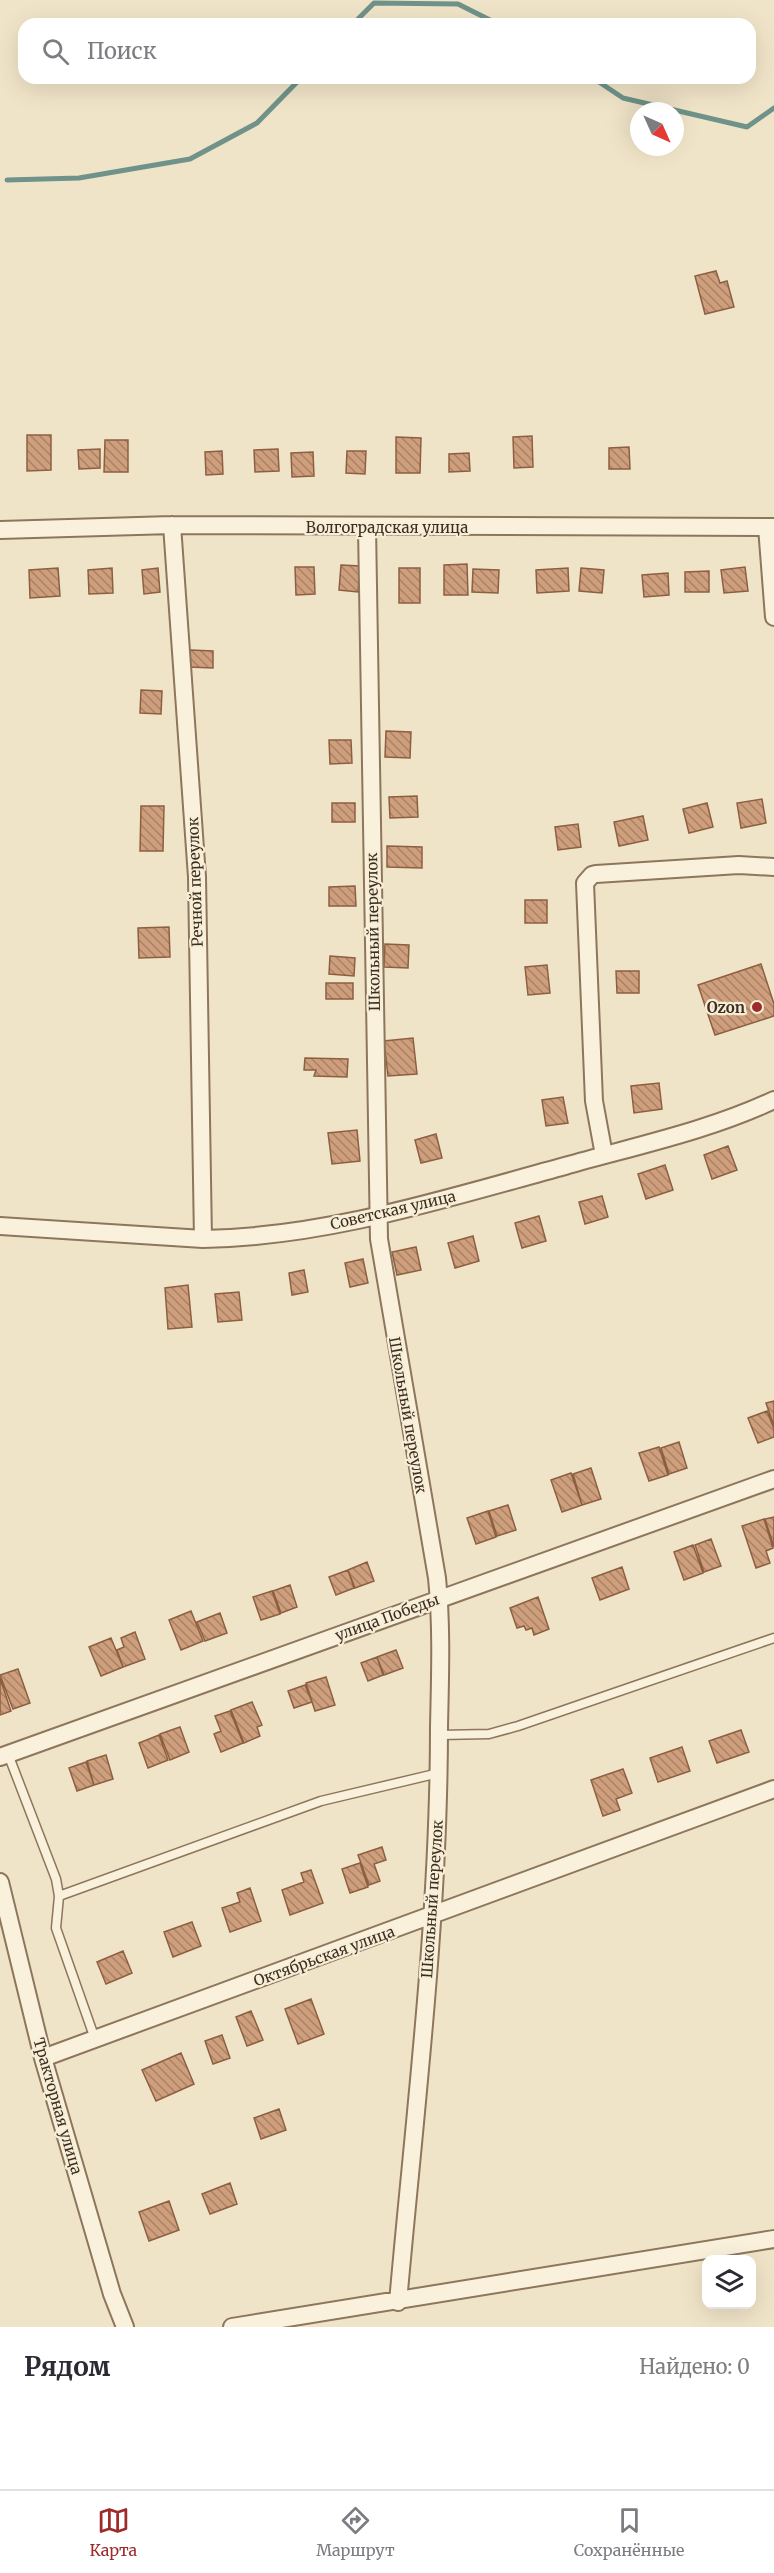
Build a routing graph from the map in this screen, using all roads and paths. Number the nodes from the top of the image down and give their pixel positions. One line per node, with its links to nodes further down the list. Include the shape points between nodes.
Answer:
1 (172, 525): 2 (street, Волгоградская улица); 4 (street, Волгоградская улица); 11 (street, Речной переулок, via 197,877)
2 (367, 527): 3 (street, Волгоградская улица); 9 (street, Школьный переулок)
3 (771, 527): 5 (street)
4 (0, 530)
5 (774, 617)
6 (774, 867): 8 (street, via 739,865 596,874 585,883 594,1101)
7 (774, 1100): 8 (street, Советская улица, via 716,1123)
8 (604, 1155): 9 (street, Советская улица)
9 (379, 1215): 11 (street, Советская улица, via 343,1223); 13 (street, Школьный переулок, via 381,1259)
10 (0, 1226): 11 (street, Советская улица)
11 (203, 1239)
12 (774, 1479): 13 (street, улица Победы)
13 (439, 1598): 15 (street, Школьный переулок); 16 (street, улица Победы)
14 (774, 1638): 15 (lane, via 518,1726 489,1734)
15 (439, 1735): 17 (street, Школьный переулок)
16 (4, 1755): 20 (lane, via 56,1879)
17 (440, 1773): 20 (lane, via 321,1802); 21 (street, Школьный переулок)
18 (773, 1794): 21 (street, Октябрьская улица)
19 (0, 1882): 23 (street, Тракторная улица)
20 (59, 1896): 22 (lane, via 56,1928)
21 (432, 1916): 22 (street, Октябрьская улица); 25 (street, Школьный переулок)
22 (95, 2039): 23 (street, Октябрьская улица)
23 (43, 2058): 26 (street, Тракторная улица)
24 (774, 2239): 25 (street)
25 (398, 2302): 27 (street)
26 (125, 2327)
27 (232, 2327)

